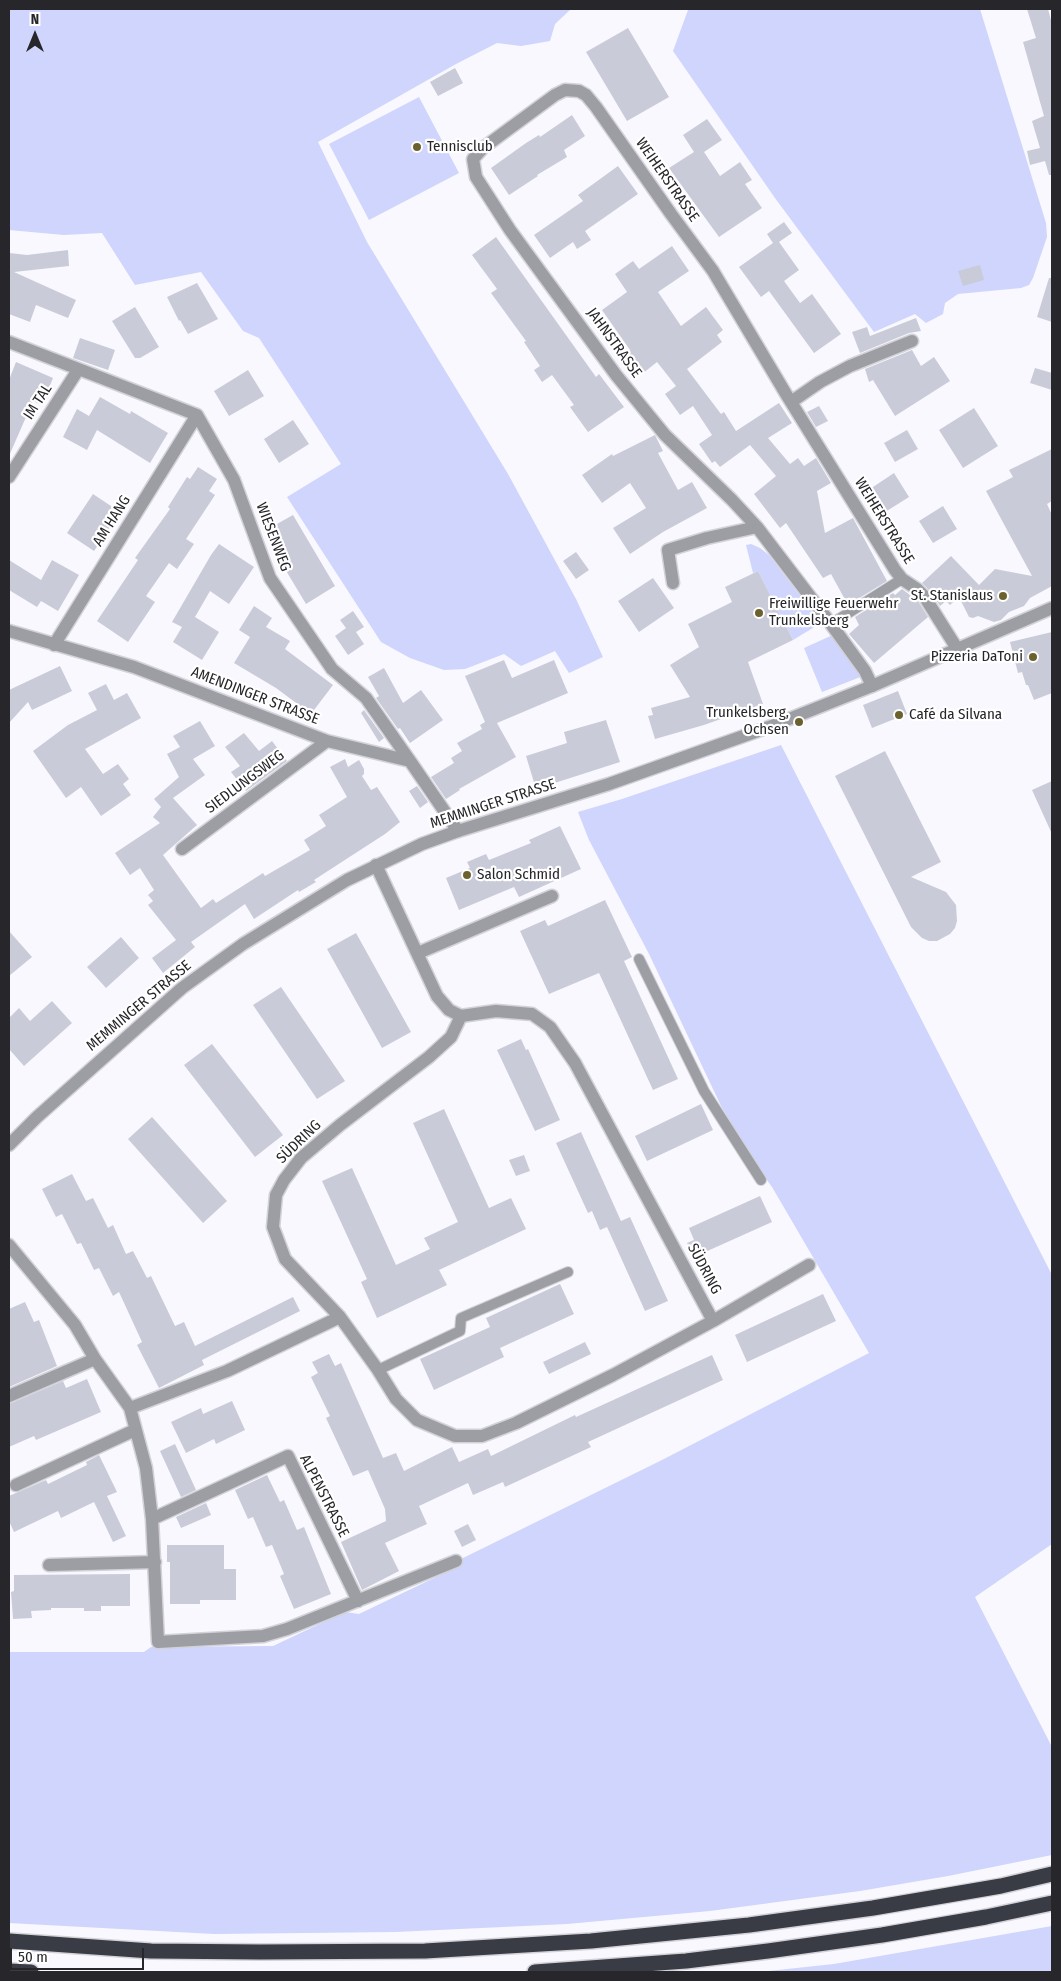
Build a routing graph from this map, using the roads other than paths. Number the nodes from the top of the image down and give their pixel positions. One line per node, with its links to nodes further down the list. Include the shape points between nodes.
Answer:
1 (474, 159): 5 (street, WEIHERSTRASSE, via 483,148 555,95 572,90 586,95 714,271); 8 (street, JAHNSTRASSE, via 476,177 510,230 616,375 665,435)
2 (912, 341): 5 (street, via 850,366)
3 (9, 342): 4 (street)
4 (78, 370): 6 (street); 7 (street, IM TAL)
5 (791, 402): 9 (street, WEIHERSTRASSE)
6 (197, 415): 14 (street, AM HANG); 18 (street, WIESENWEG, via 234,480 270,578 332,669 366,698)
7 (9, 477)
8 (756, 527): 10 (street, via 668,550); 12 (street, JAHNSTRASSE)
9 (902, 579): 12 (lane); 15 (street, WEIHERSTRASSE, via 924,596)
10 (673, 582)
11 (1052, 608): 15 (street, MEMMINGER STRASSE)
12 (831, 624): 16 (street, JAHNSTRASSE)
13 (9, 632): 14 (street, AMENDINGER STRASSE)
14 (54, 645): 17 (street, AMENDINGER STRASSE, via 134,667)
15 (958, 650): 16 (street, MEMMINGER STRASSE)
16 (872, 686): 19 (street, MEMMINGER STRASSE, via 609,784)
17 (327, 741): 18 (street, AMENDINGER STRASSE); 20 (street, SIEDLUNGSWEG)
18 (410, 761): 19 (street)
19 (458, 831): 21 (street, MEMMINGER STRASSE)
20 (182, 849)
21 (376, 865): 23 (street); 26 (street, MEMMINGER STRASSE, via 312,900 182,988)
22 (552, 896): 23 (street)
23 (418, 953): 25 (street, via 437,996 449,1010)
24 (639, 959): 27 (lane, via 704,1091)
25 (461, 1016): 31 (street, SÜDRING, via 451,1037 430,1057 301,1158 276,1194 273,1227 285,1259); 32 (street, SÜDRING, via 496,1011 532,1014 550,1027 579,1071)
26 (9, 1144)
27 (760, 1180)
28 (9, 1244): 33 (street, via 75,1325)
29 (808, 1265): 32 (street, SÜDRING)
30 (568, 1272): 34 (lane, via 461,1318 460,1331)
31 (340, 1317): 34 (street, SÜDRING); 36 (street, via 227,1371)
32 (713, 1321): 34 (street, SÜDRING, via 613,1375 516,1423 482,1436 455,1436 417,1420 396,1399)
33 (95, 1359): 35 (street); 36 (street)
34 (378, 1370)
35 (9, 1396)
36 (130, 1408): 37 (street)
37 (135, 1430): 38 (street); 39 (street, via 146,1468)
38 (16, 1485)
39 (152, 1519): 41 (street); 43 (street, ALPENSTRASSE, via 288,1456)
40 (456, 1561): 43 (street)
41 (155, 1562): 42 (street); 43 (street, via 158,1642 263,1636)
42 (48, 1565)
43 (358, 1601)
44 (1052, 1874): 46 (highway, via 873,1908 739,1926 572,1942 425,1951 260,1952 151,1951)
45 (1052, 1903): 49 (highway, via 882,1935 768,1951 686,1961)
46 (9, 1941)
47 (9, 1971): 48 (highway)
48 (31, 1972)
49 (535, 1972)

